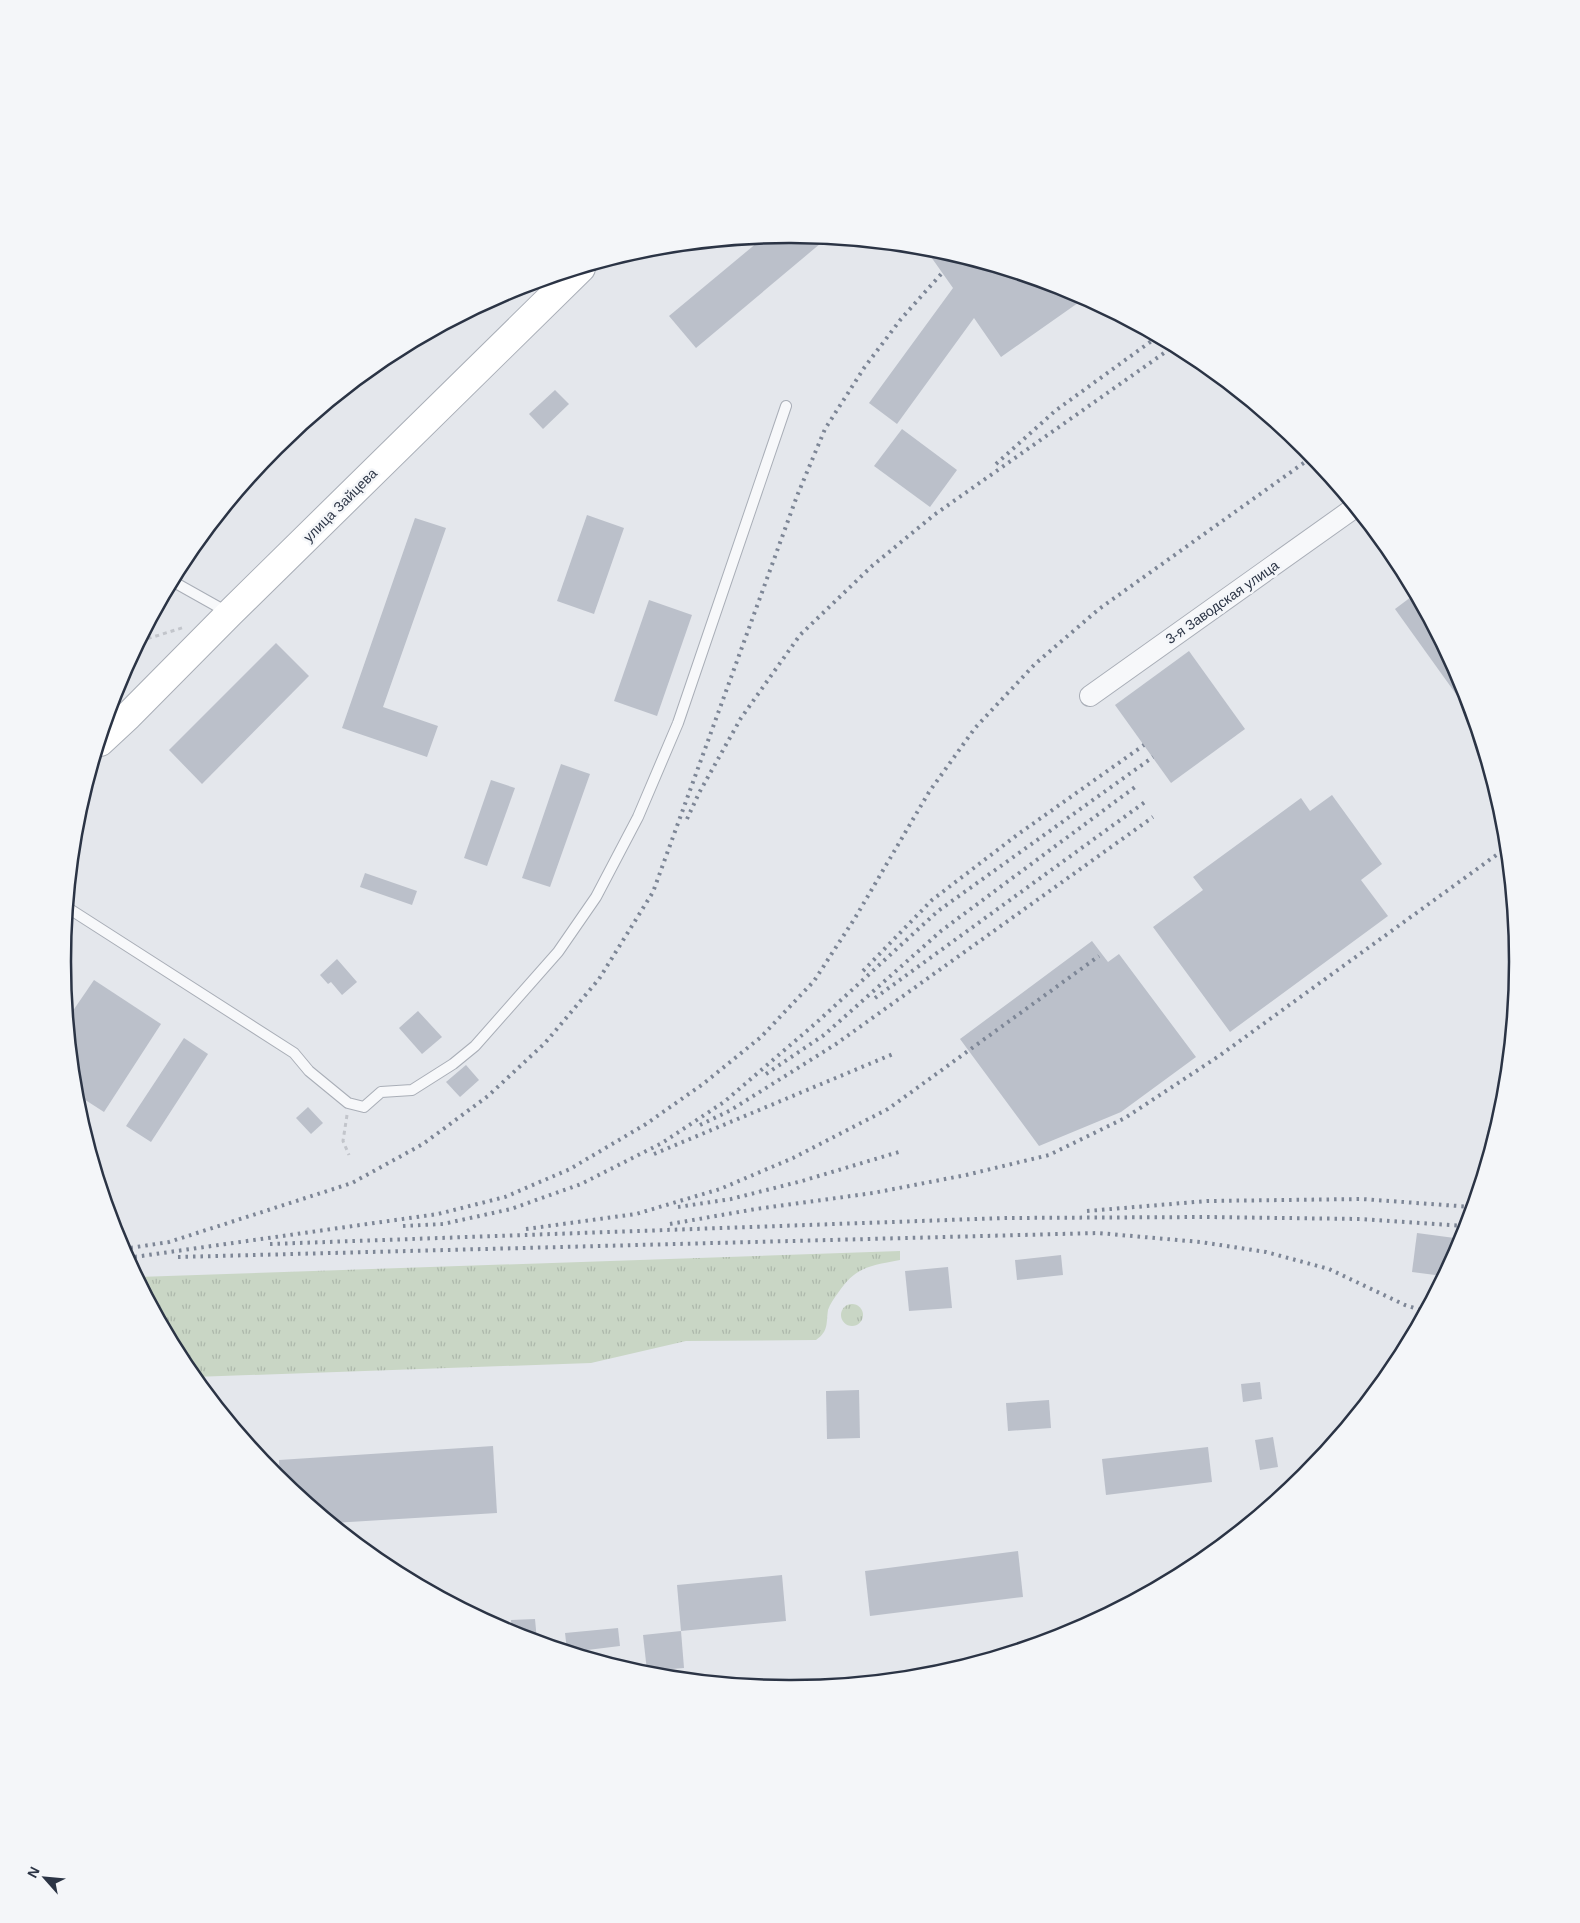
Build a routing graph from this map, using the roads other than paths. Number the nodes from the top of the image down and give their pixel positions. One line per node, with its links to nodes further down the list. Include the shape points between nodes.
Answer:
1 (572, 277): 5 (street, улица Зайцева)
2 (786, 406): 8 (lane, via 678,722 638,817 596,897 558,952 475,1046 453,1064 412,1090 381,1092 364,1107 348,1103 309,1071 294,1053)
3 (1349, 511): 6 (street, 3-я Заводская улица)
4 (178, 585): 5 (lane)
5 (230, 613): 7 (street, улица Зайцева)
6 (1090, 696)
7 (108, 735)
8 (73, 911)

